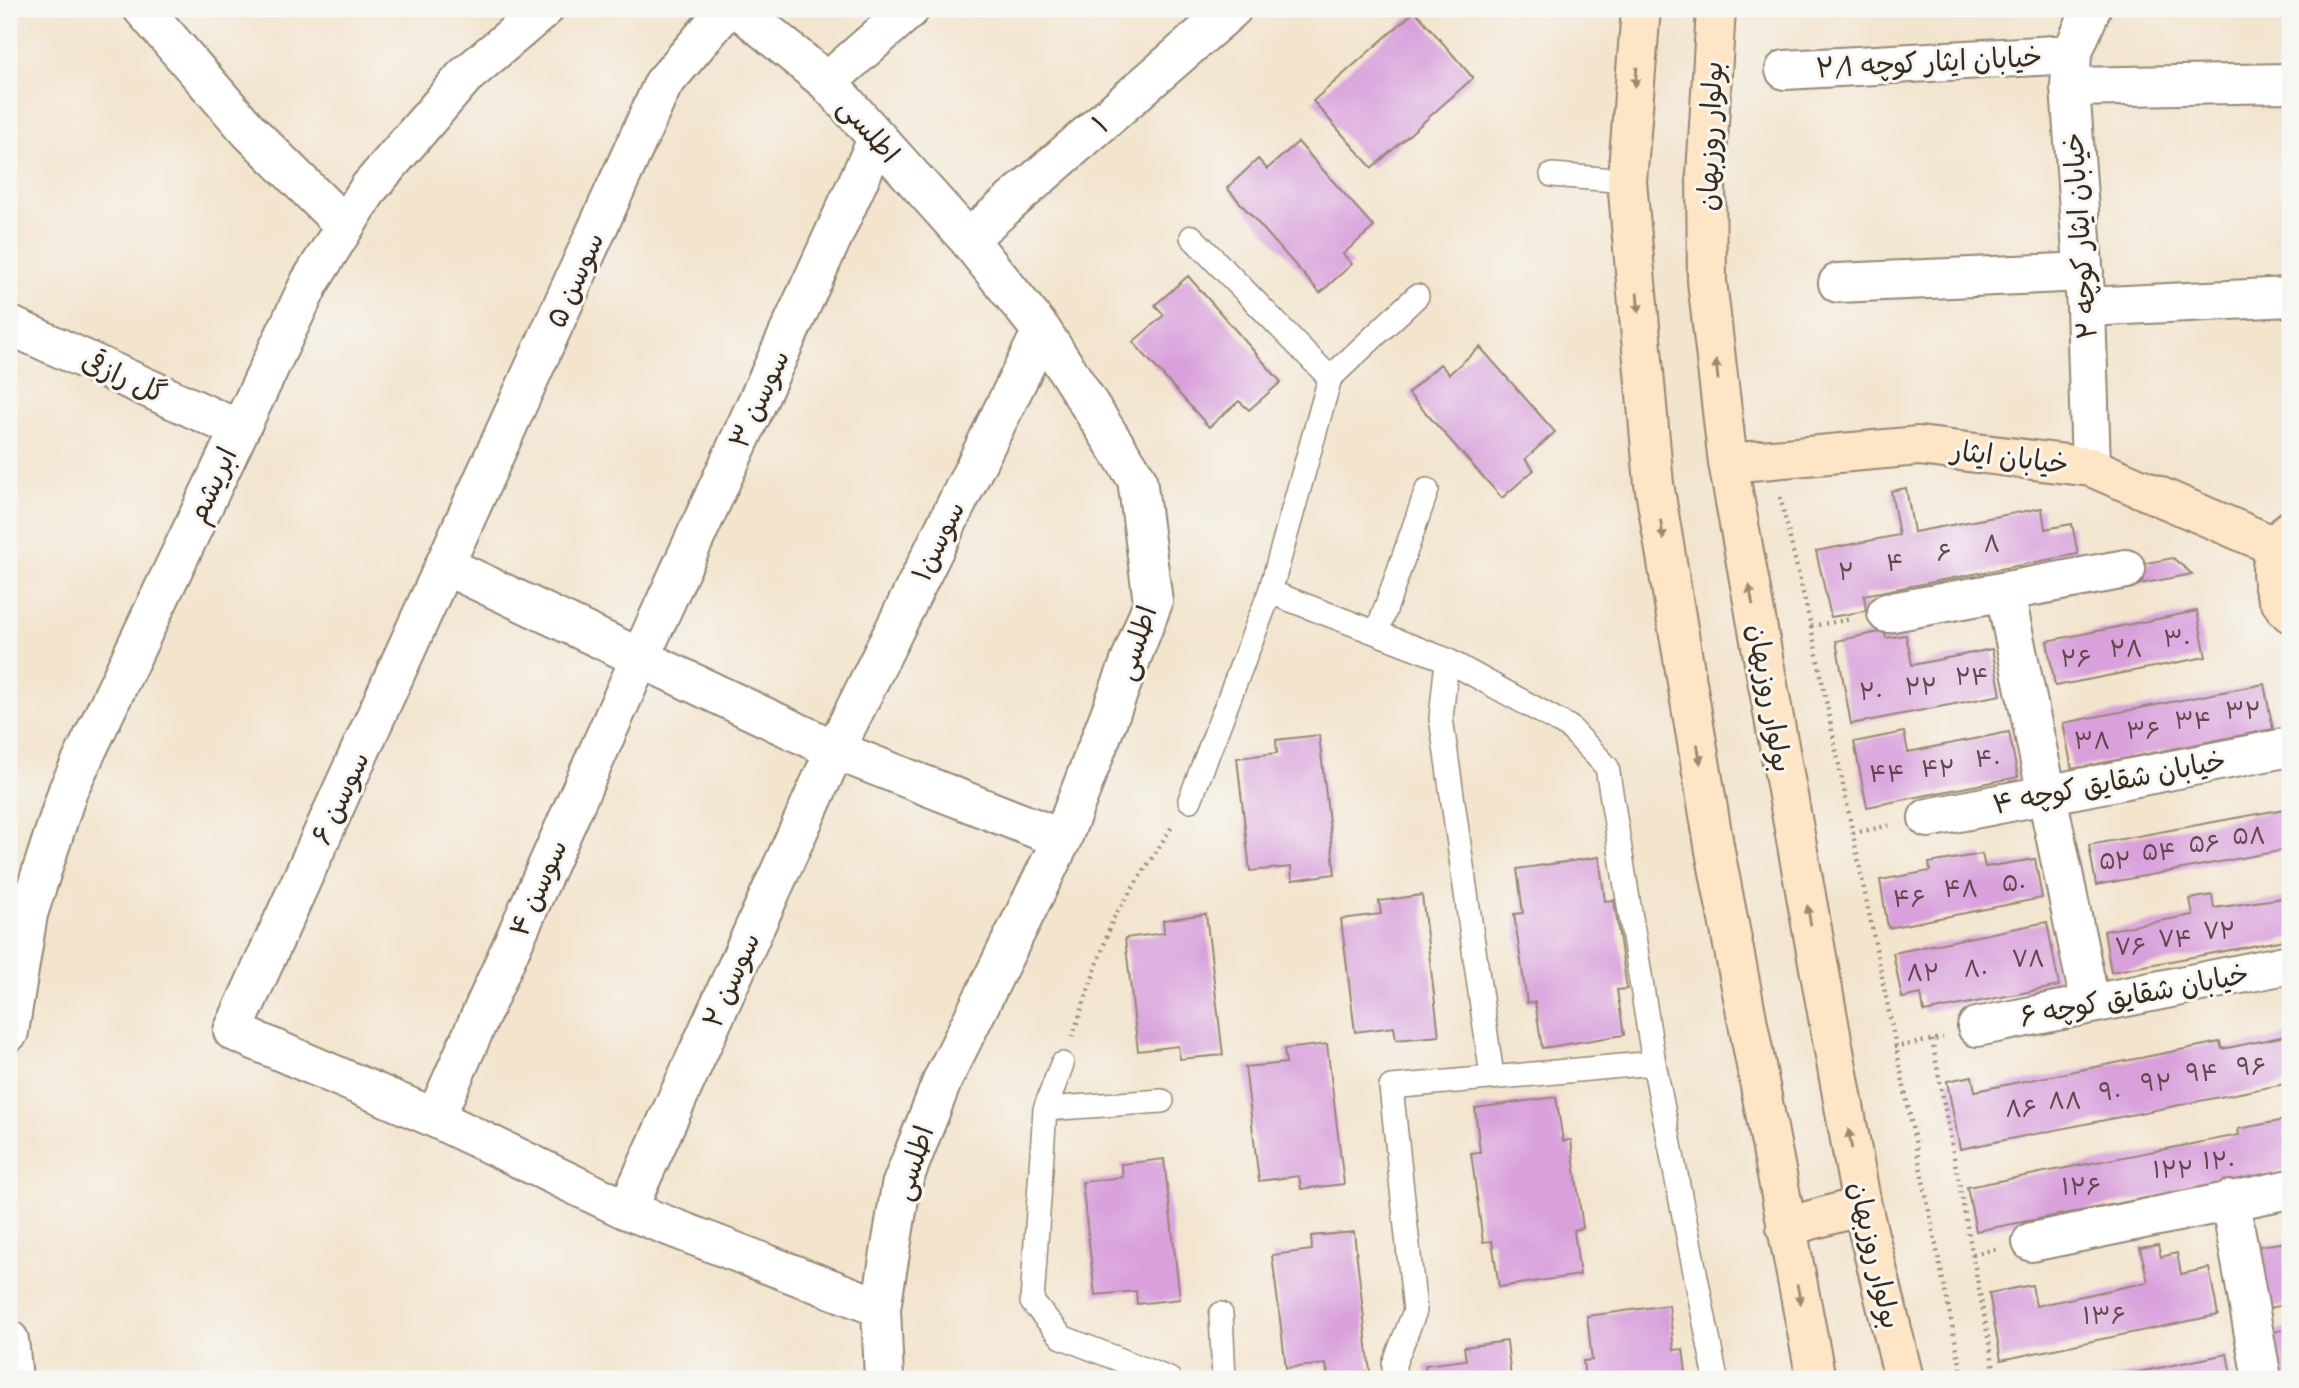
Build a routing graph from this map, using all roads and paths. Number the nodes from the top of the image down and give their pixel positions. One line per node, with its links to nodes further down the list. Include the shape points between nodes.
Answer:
1 (143, 9): 17 (street, via 250,132)
2 (544, 9): 17 (street, ابریشم, via 464,77 369,188)
3 (727, 9): 33 (street, ۵ سوسن, via 663,84)
4 (739, 9): 12 (street, اطلسی)
5 (910, 9): 12 (street)
6 (1232, 9): 19 (street, ۱)
7 (1641, 9): 16 (main road, one-way to 16)
8 (1716, 9): 29 (main road, بولوار روزبهان, one-way to 8, via 1707,268 1706,174)
9 (2091, 9): 11 (street, خیابان ایثار کوچه ۲)
10 (1785, 70): 11 (street, خیابان ایثار کوچه ۲/۱)
11 (2071, 71): 13 (street, خیابان ایثار کوچه ۲/۱); 21 (street, خیابان ایثار کوچه ۲)
12 (827, 82): 14 (street, اطلسی)
13 (2290, 83)
14 (877, 140): 19 (street, اطلسی); 41 (street, سوسن ۳)
15 (1552, 175): 16 (lane)
16 (1627, 181): 65 (main road, one-way to 65, via 1654,484 1715,851)
17 (345, 226): 27 (street, ابریشم, via 310,282)
18 (1192, 237): 26 (lane)
19 (968, 240): 25 (street, اطلسی)
20 (1838, 283): 21 (street)
21 (2085, 290): 23 (street); 30 (street, خیابان ایثار کوچه ۲)
22 (1417, 296): 26 (lane)
23 (2290, 296)
24 (9, 325): 27 (street, گل رازقی)
25 (1042, 331): 44 (street, سوسن۱); 48 (street, اطلسی, via 1137,479 1153,602)
26 (1330, 378): 35 (lane)
27 (238, 429): 52 (street, ابریشم, via 68,790 28,914)
28 (1771, 459): 29 (main road, خیابان ایثار); 30 (main road, خیابان ایثار, via 1919,446); 39 (path)
29 (1728, 463): 63 (main road, بولوار روزبهان, one-way to 29)
30 (2091, 467): 32 (main road, خیابان ایثار)
31 (1427, 490): 40 (lane)
32 (2284, 538): 38 (main road, via 2273,558 2272,580)
33 (446, 566): 41 (street); 60 (street, سوسن ۶, via 233,1031)
34 (2126, 569): 36 (street)
35 (1270, 592): 40 (lane); 46 (lane)
36 (2005, 593): 37 (street); 45 (street)
37 (1887, 613): 39 (path)
38 (2290, 613)
39 (1811, 626): 54 (path)
40 (1377, 634): 42 (lane)
41 (640, 658): 44 (street); 60 (street, سوسن ۴)
42 (1447, 660): 55 (lane, via 1569,727 1607,767); 57 (lane, via 1441,718)
43 (2290, 747): 45 (street, خیابان شقایق کوچه ۴)
44 (835, 750): 48 (street); 64 (street, سوسن ۲)
45 (2046, 793): 47 (street, خیابان شقایق کوچه ۴); 50 (street)
46 (1190, 800): 56 (path, via 1113,919)
47 (1928, 818)
48 (1062, 839): 67 (street, اطلسی, via 943,1079 901,1186)
49 (2290, 964): 50 (street, خیابان شقایق کوچه ۶)
50 (2090, 1003): 51 (street, خیابان شقایق کوچه ۶)
51 (1977, 1027): 53 (path)
52 (9, 1032)
53 (1932, 1040): 54 (path); 79 (path)
54 (1894, 1047): 78 (path)
55 (1654, 1063): 57 (lane); 75 (lane)
56 (1062, 1064): 59 (lane)
57 (1492, 1076): 74 (lane, via 1391,1087 1415,1311 1394,1364)
58 (1162, 1101): 59 (lane)
59 (1045, 1109): 72 (lane, via 1032,1302 1062,1336)
60 (435, 1118): 64 (street)
61 (2290, 1189): 62 (street)
62 (2230, 1200): 66 (street); 80 (street)
63 (1862, 1206): 65 (main road); 77 (main road, بولوار روزبهان)
64 (627, 1210): 67 (street)
65 (1786, 1227): 76 (main road, one-way to 76)
66 (2032, 1242)
67 (881, 1308): 71 (street, اطلسی)
68 (1221, 1314): 73 (lane)
69 (9, 1340): 70 (street)
70 (13, 1379)
71 (884, 1379)
72 (1168, 1379)
73 (1224, 1379)
74 (1394, 1379)
75 (1716, 1379)
76 (1816, 1379)
77 (1904, 1379)
78 (1963, 1379)
79 (1996, 1379)
80 (2262, 1379)

